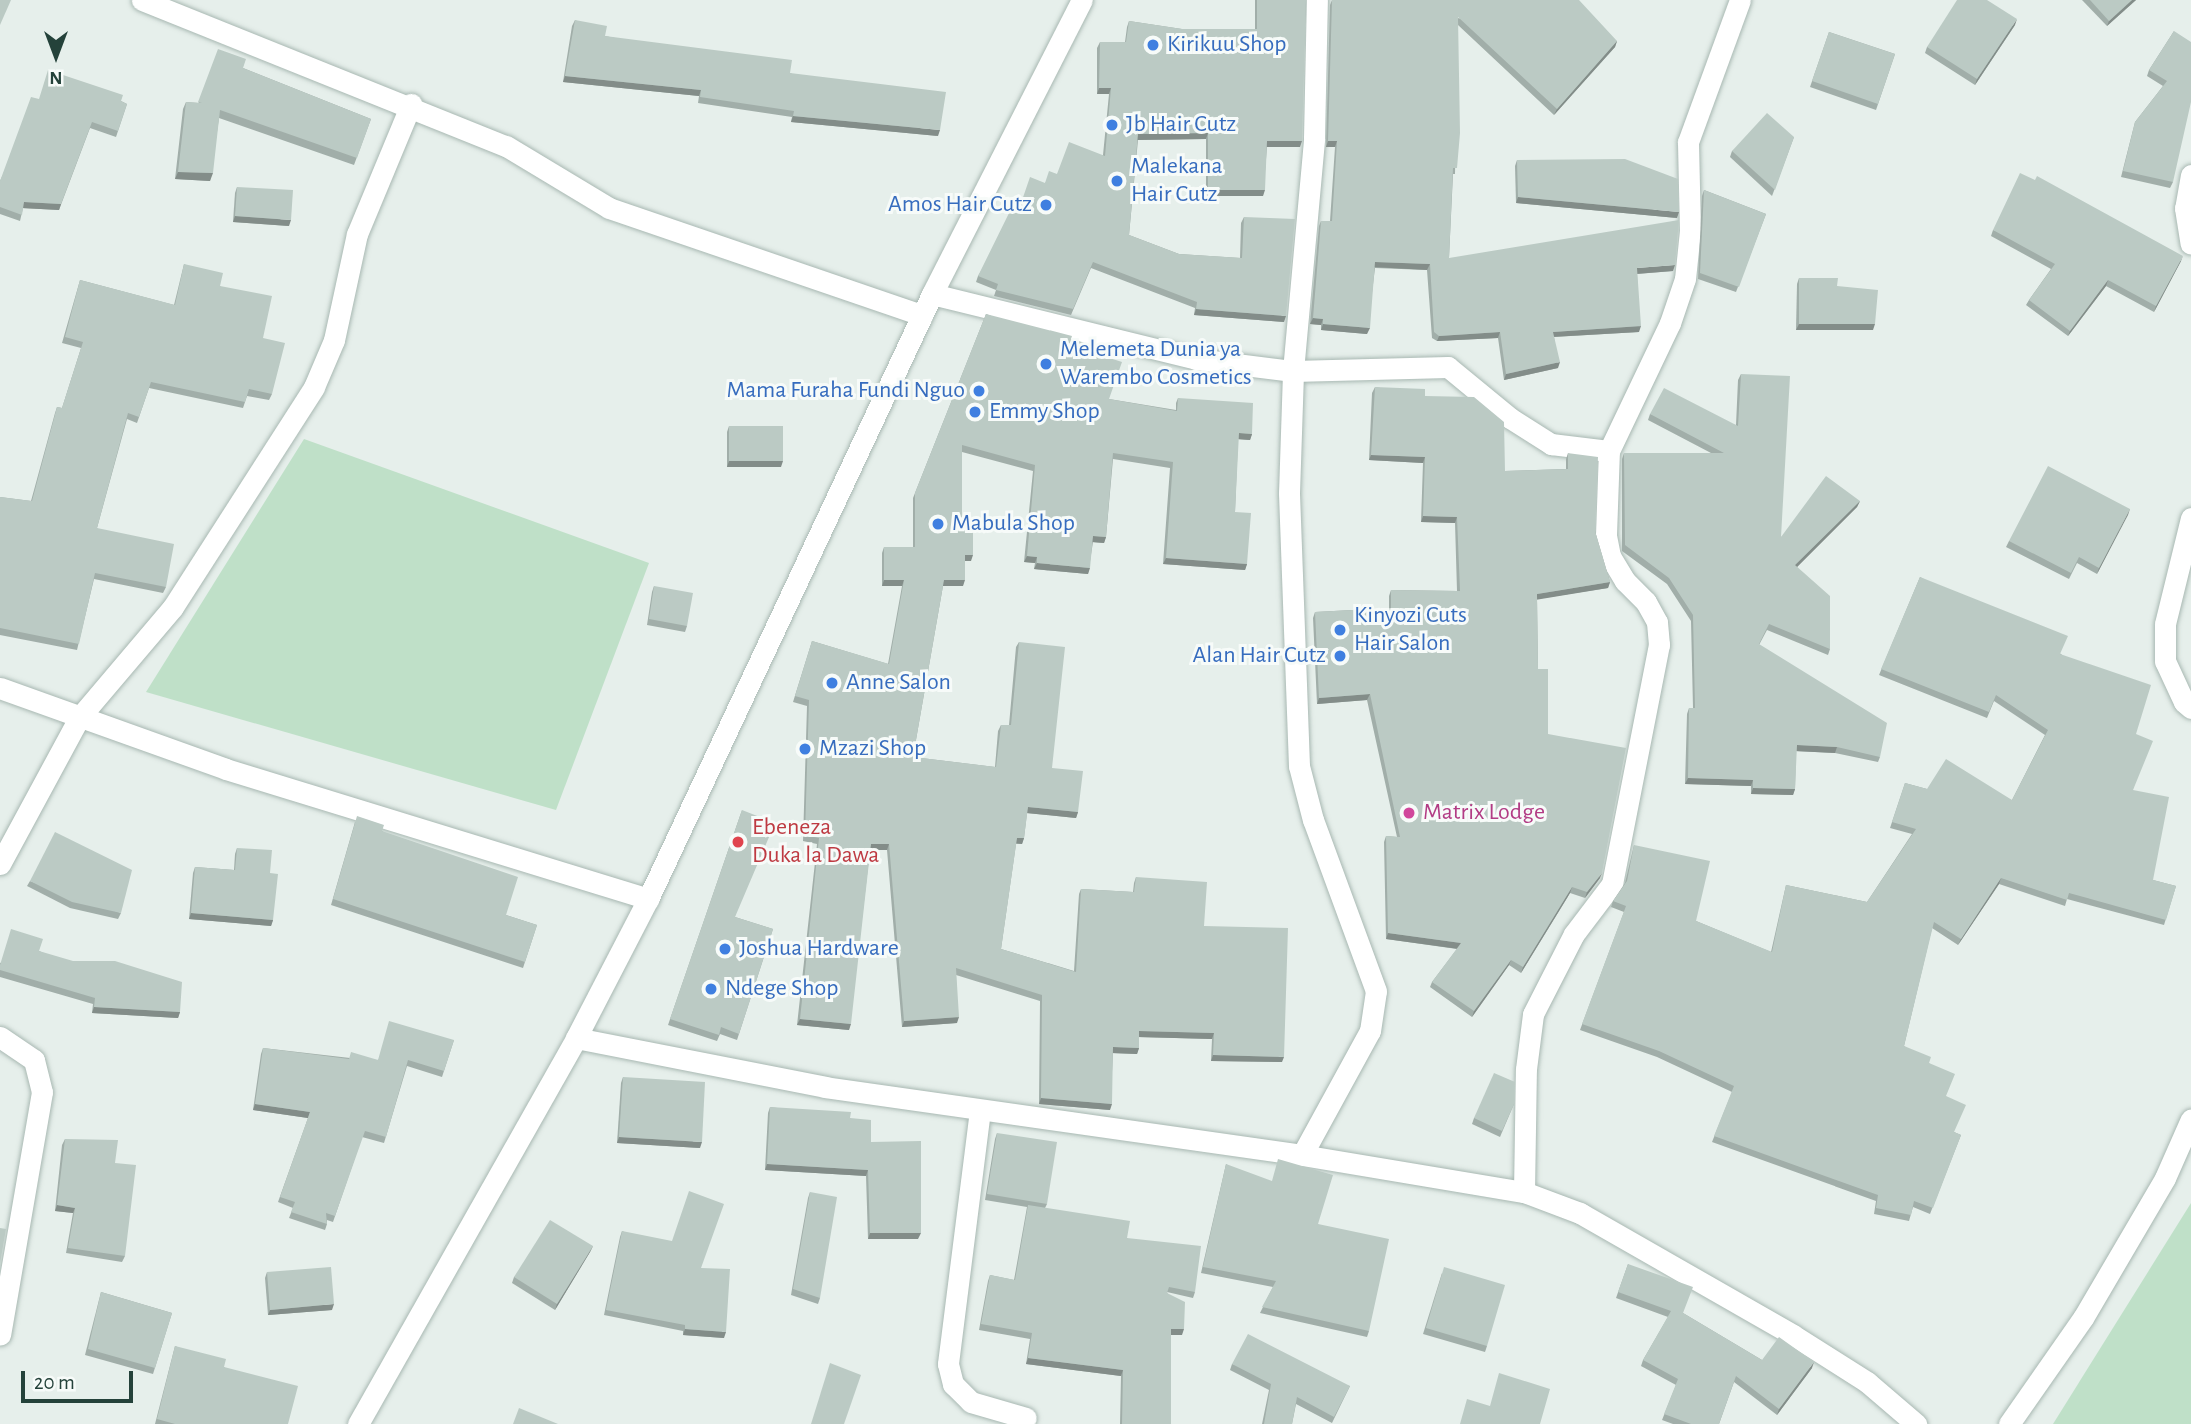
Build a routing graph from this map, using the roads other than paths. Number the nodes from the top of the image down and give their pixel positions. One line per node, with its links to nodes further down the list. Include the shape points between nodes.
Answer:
1 (142, 0): 5 (street)
2 (1082, 0): 8 (street)
3 (1317, 0): 10 (street, via 1314,138)
4 (1740, 0): 11 (street, via 1688,142 1690,231 1685,279 1670,323)
5 (411, 104): 9 (street, via 506,146 609,208); 15 (street, via 357,234 334,340 314,387 173,607)
6 (2191, 175): 7 (street, via 2185,208)
7 (2191, 244)
8 (932, 294): 9 (street); 10 (street, via 1131,346)
9 (922, 315): 17 (street)
10 (1293, 371): 11 (street, via 1448,368 1551,444); 22 (street, via 1290,612 1299,766 1312,820 1376,990 1370,1031)
11 (1609, 451): 23 (street, via 1606,535 1610,556 1657,622 1658,645 1612,884 1574,934 1533,1014 1526,1069)
12 (2191, 518): 14 (street, via 2165,624 2165,661 2183,702)
13 (0, 688): 15 (street)
14 (2191, 708)
15 (79, 718): 16 (street); 17 (street, via 226,769)
16 (0, 864)
17 (648, 899): 19 (street)
18 (0, 1037): 24 (street, via 34,1060 42,1092)
19 (576, 1038): 20 (street, via 825,1087); 26 (street)
20 (980, 1110): 22 (street); 25 (street, via 948,1364 953,1384 971,1402)
21 (2191, 1119): 28 (street, via 2165,1178 2090,1306)
22 (1302, 1155): 23 (street)
23 (1524, 1192): 27 (street, via 1580,1213 1793,1335 1867,1382)
24 (0, 1335)
25 (1026, 1418)
26 (358, 1424)
27 (1916, 1424)
28 (2009, 1424)

